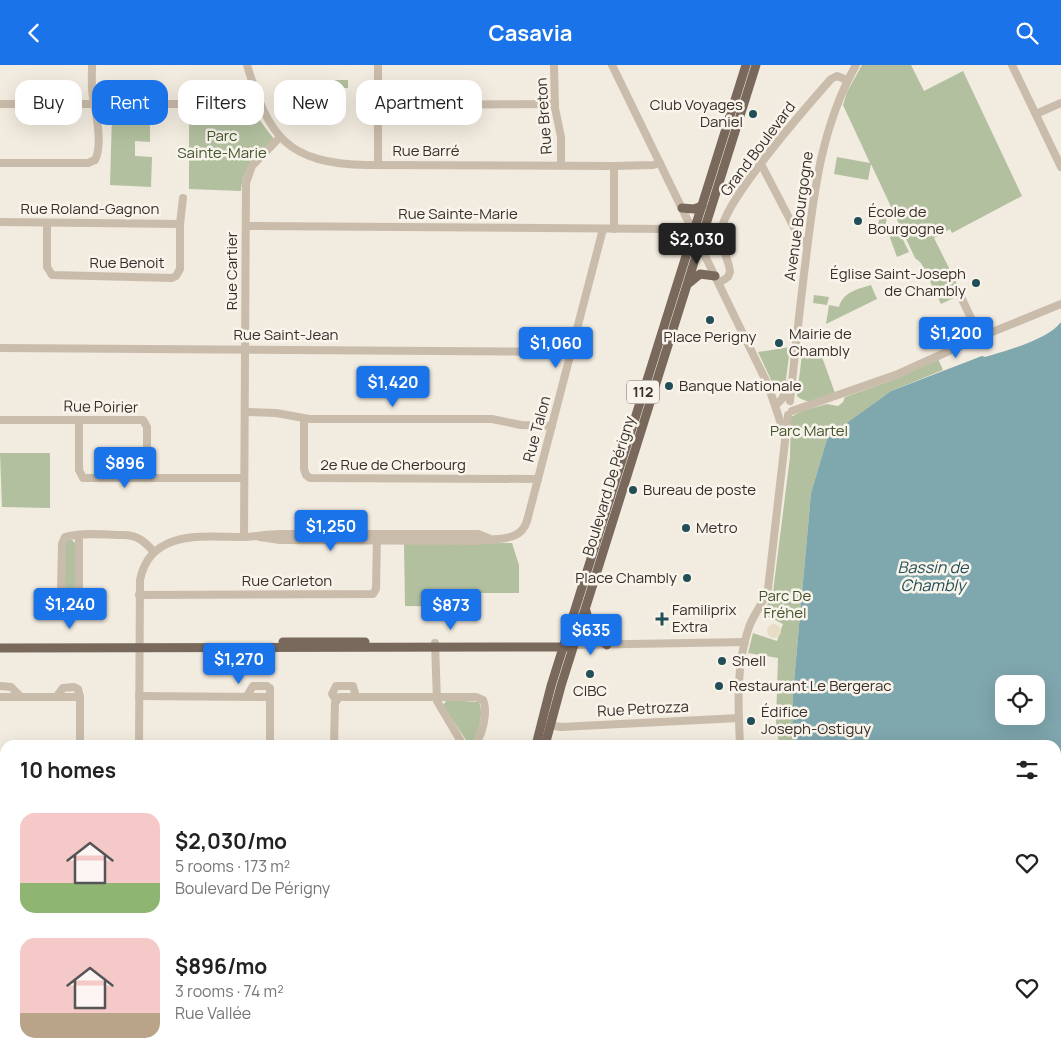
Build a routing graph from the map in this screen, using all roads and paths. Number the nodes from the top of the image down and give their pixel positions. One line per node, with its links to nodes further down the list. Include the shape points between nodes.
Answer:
1 (92, 65): 10 (street)
2 (247, 65): 11 (street, Rue Barré)
3 (378, 65): 12 (street)
4 (554, 65): 17 (street, Rue Breton)
5 (612, 65): 25 (street)
6 (746, 65): 32 (main road, Boulevard De Périgny / 112)
7 (756, 65): 42 (main road, Boulevard De Périgny / 112)
8 (856, 65): 13 (street, Avenue Bourgogne)
9 (1012, 65): 19 (street)
10 (93, 80)
11 (252, 80)
12 (378, 80)
13 (847, 80): 26 (street, Grand Boulevard, via 832,77); 43 (street, Avenue Bourgogne, via 821,152)
14 (1061, 103): 19 (street)
15 (0, 104): 18 (street)
16 (482, 104): 17 (street)
17 (555, 104): 28 (street, Rue Breton, via 561,137)
18 (92, 105)
19 (1036, 114): 30 (street)
20 (264, 115): 23 (street, Rue Barré)
21 (97, 125): 24 (street, via 98,155 92,163)
22 (378, 125): 27 (street)
23 (280, 137): 27 (street, Rue Barré, via 301,153 321,161 342,165); 37 (street, Rue Cartier, via 249,171)
24 (0, 163)
25 (660, 163): 29 (street, Rue Barré); 33 (street)
26 (761, 164): 43 (street, via 799,237); 44 (street, Grand Boulevard, via 722,223 721,243 730,272 727,278)
27 (378, 165): 28 (street, Rue Barré)
28 (561, 165): 29 (street, Rue Barré)
29 (614, 166): 39 (street)
30 (1061, 167)
31 (183, 197): 36 (street, Rue Benoit)
32 (702, 206): 33 (main road, via 694,209); 41 (main road, Boulevard De Périgny / 112)
33 (682, 207): 41 (street)
34 (0, 222): 35 (street, Rue Roland-Gagnon)
35 (48, 223): 36 (street, Rue Roland-Gagnon); 36 (street, Rue Benoit, via 47,269 53,276 172,278 180,269)
36 (180, 224)
37 (246, 226): 38 (street, Rue Sainte-Marie); 50 (street, Rue Cartier)
38 (603, 229): 39 (street, Rue Sainte-Marie); 51 (street, Rue Talon)
39 (614, 229): 40 (street, Rue Sainte-Marie)
40 (670, 229)
41 (694, 232): 42 (street); 73 (main road, Boulevard De Périgny / 112)
42 (700, 244): 44 (street); 45 (main road, Boulevard De Périgny / 112)
43 (807, 245): 52 (street, Avenue Bourgogne)
44 (717, 280): 45 (main road, via 700,274); 52 (street, via 767,383)
45 (687, 285): 66 (main road, Boulevard De Périgny / 112)
46 (961, 297): 48 (street)
47 (1061, 305): 48 (street)
48 (980, 337): 52 (street, via 891,377 813,405)
49 (0, 347): 50 (street, Rue Saint-Jean)
50 (245, 349): 51 (street, Rue Saint-Jean); 53 (street, Rue Cartier)
51 (572, 352): 57 (street, Rue Talon)
52 (786, 407): 68 (street, Avenue Bourgogne, via 783,467 768,589 750,623)
53 (245, 412): 54 (street, via 276,413); 59 (street, Rue Cartier)
54 (304, 419): 57 (street, via 487,419); 60 (street, 2e Rue de Cherbourg, via 304,469 310,478)
55 (0, 420): 56 (street, Rue Poirier)
56 (79, 420): 58 (street, Rue Poirier, via 144,421 147,429); 58 (street, via 79,470 82,477)
57 (552, 426): 60 (street, Rue Talon)
58 (147, 478): 59 (street)
59 (244, 478): 62 (street, Rue Cartier)
60 (538, 479): 63 (street, Rue Talon, via 525,528 518,535 478,541)
61 (79, 536): 61 (street, via 65,537 62,542 62,593 70,599 75,598 79,591); 64 (street, via 133,536)
62 (244, 537): 63 (street, via 276,540); 64 (street, via 183,538 168,542)
63 (377, 538): 65 (street, Rue Carleton, via 376,589 372,595)
64 (154, 552): 65 (street, via 142,570)
65 (139, 595): 69 (street)
66 (586, 608): 71 (main road, Boulevard De Périgny / 112); 72 (main road, via 589,627)
67 (0, 642): 69 (main road)
68 (745, 642): 72 (street); 82 (street, Avenue Bourgogne, via 739,677)
69 (139, 645): 70 (main road); 74 (main road); 79 (street)
70 (435, 645): 73 (main road); 76 (street)
71 (574, 645): 72 (street); 73 (main road); 83 (main road, Boulevard De Périgny / 112)
72 (607, 645)
73 (563, 646): 90 (main road, Boulevard De Périgny / 112)
74 (0, 648)
75 (0, 686): 78 (street, via 10,687)
76 (436, 696): 80 (street); 88 (street, via 441,712); 89 (street, via 483,700 485,708)
77 (0, 697): 78 (street)
78 (21, 697): 84 (street, via 57,696 63,688 78,689)
79 (139, 697): 85 (street); 86 (street, via 270,697)
80 (356, 697): 81 (street); 81 (street, via 353,687 336,686 332,694)
81 (336, 700): 87 (street)
82 (739, 718): 83 (street, Rue Petrozza); 92 (street, Avenue Bourgogne)
83 (549, 725): 91 (main road, Boulevard De Périgny / 112)
84 (80, 740)
85 (139, 740)
86 (270, 740)
87 (334, 740)
88 (460, 740)
89 (477, 740)
90 (537, 740)
91 (546, 740)
92 (740, 740)

